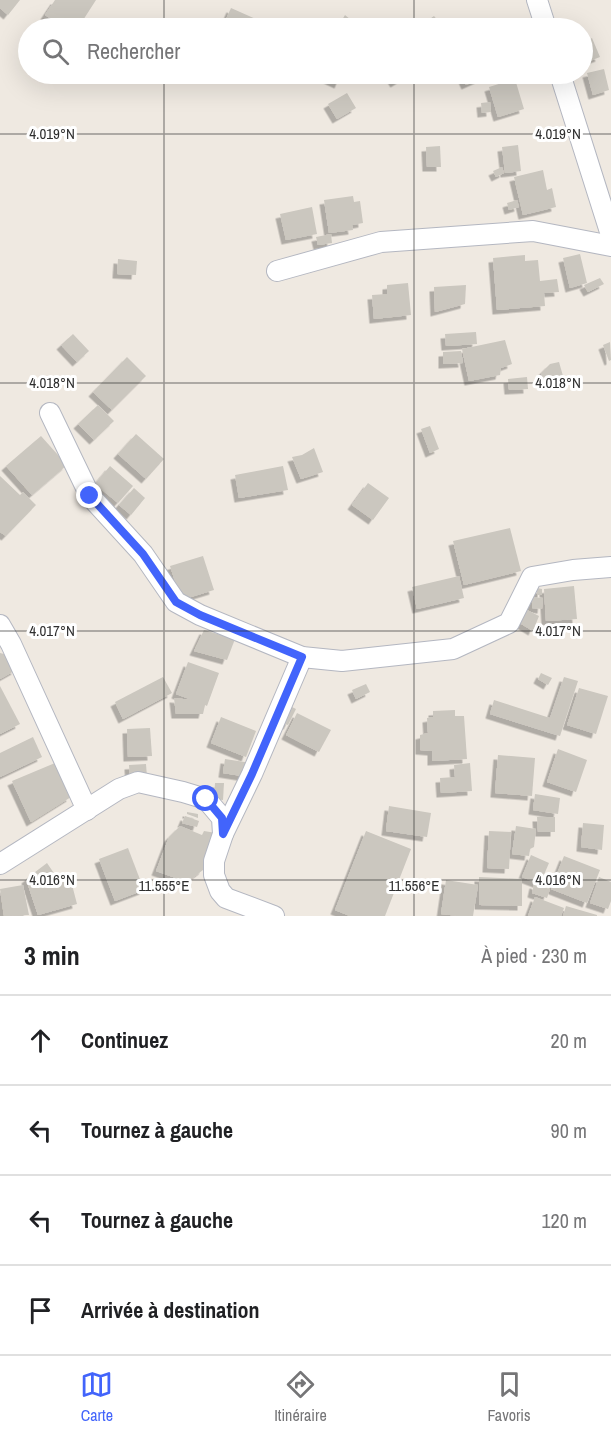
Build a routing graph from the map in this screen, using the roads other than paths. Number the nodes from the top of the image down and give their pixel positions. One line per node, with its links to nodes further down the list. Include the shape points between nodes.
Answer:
1 (537, 0): 2 (street)
2 (543, 18)
3 (563, 84): 4 (street)
4 (611, 235)
5 (611, 246): 6 (street, via 533,231 381,242)
6 (278, 271)
7 (50, 413): 10 (street, via 90,496 143,554 176,602)
8 (611, 567): 10 (street, via 532,577 509,623 453,649 342,661)
9 (0, 625): 11 (street)
10 (302, 657): 12 (street)
11 (87, 810): 12 (street, via 119,789 138,782 206,799 222,818); 13 (street)
12 (223, 834): 14 (street, via 214,861 220,891)
13 (0, 864)
14 (274, 916)

